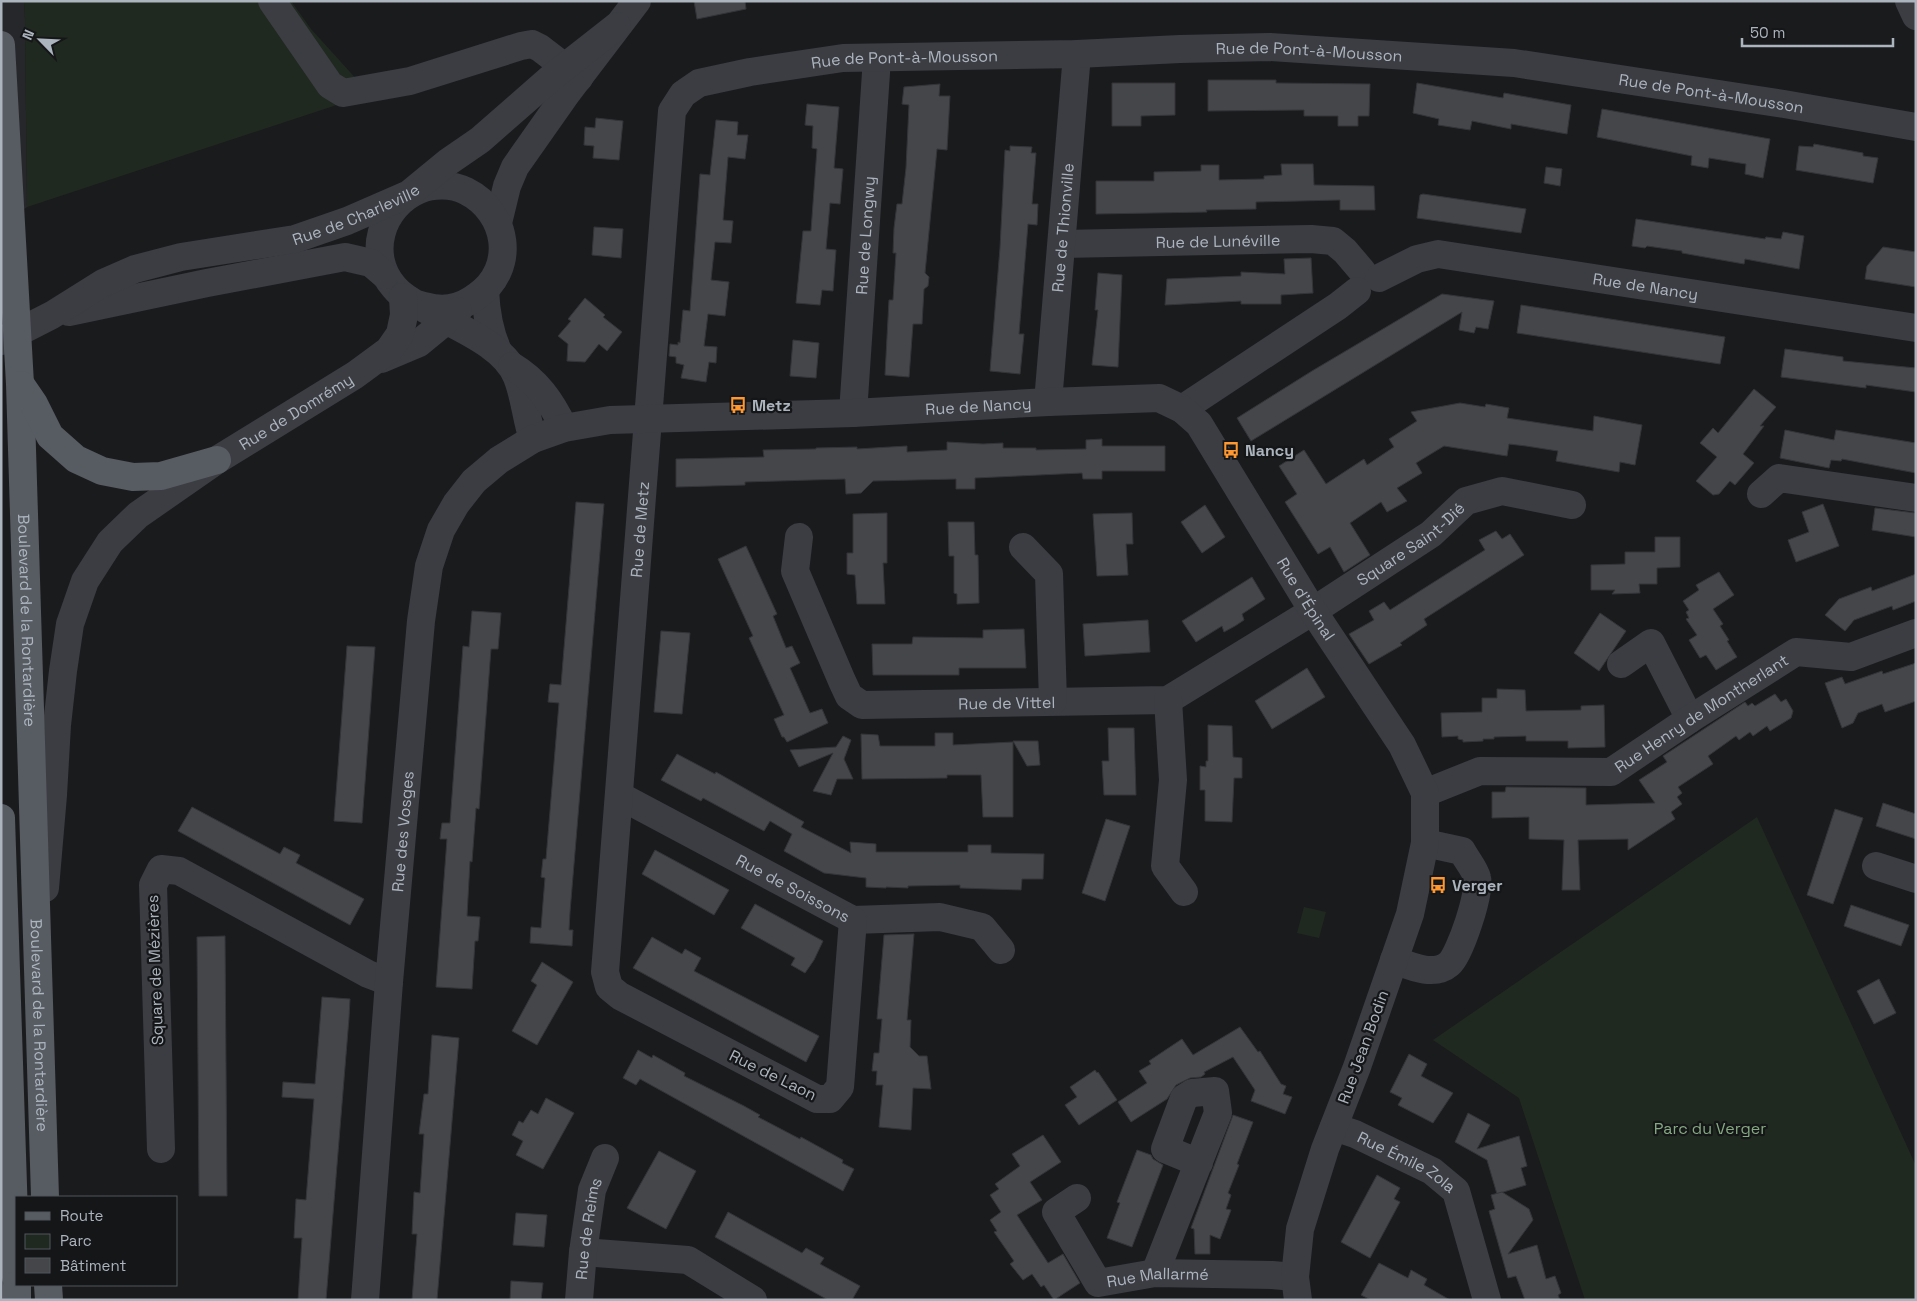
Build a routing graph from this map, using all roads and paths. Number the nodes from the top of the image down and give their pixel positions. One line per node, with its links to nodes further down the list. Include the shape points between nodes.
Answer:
1 (272, 1): 8 (street, via 330,85 343,93 410,81 532,44)
2 (637, 1): 8 (street, Rue de Charleville)
3 (1909, 1): 4 (street)
4 (1916, 16)
5 (1, 45): 24 (main road, Boulevard de la Rontardière)
6 (1077, 54): 7 (street, Rue de Pont-à-Mousson); 10 (street, Rue de Pont-à-Mousson, via 1270,47 1514,63); 13 (street, Rue de Thionville)
7 (877, 58): 9 (street, Rue de Pont-à-Mousson, via 843,58); 27 (street, Rue de Longwy)
8 (572, 72): 11 (street, Rue de Charleville); 12 (street, Rue de Charleville, via 542,127 515,167)
9 (700, 83): 28 (street, Rue de Metz, via 683,94 672,111)
10 (1916, 127)
11 (409, 194): 12 (street, via 443,185 460,188 476,196); 14 (street, via 385,221 380,257); 18 (street, Rue de Charleville, via 295,239 181,257 135,269 103,283)
12 (498, 223): 16 (street, via 502,259 494,279)
13 (1062, 244): 15 (street, Rue de Lunéville, via 1333,241 1345,251); 25 (street, Rue de Thionville)
14 (386, 275): 17 (street, via 393,287); 18 (street, Rue de Charleville, via 371,263 346,257)
15 (1366, 280): 20 (street, Rue de Nancy, via 1438,254); 26 (street, Rue de Nancy, via 1338,306)
16 (477, 297): 17 (street, via 451,308 434,309); 19 (street, Rue de Domrémy); 22 (street, via 486,315 490,334)
17 (410, 300): 19 (street); 23 (street, Rue de Domrémy, via 400,334)
18 (52, 315): 21 (street, Rue de Charleville)
19 (446, 321): 22 (street, via 480,339); 23 (street, Rue de Domrémy, via 420,343)
20 (1916, 328)
21 (1, 341)
22 (504, 358): 29 (street, via 540,388); 30 (street, via 517,376)
23 (375, 362): 31 (street, Rue de Domrémy)
24 (20, 384): 31 (main road, via 50,436 76,459 102,471 133,477 162,476); 51 (main road, Boulevard de la Rontardière)
25 (1048, 402): 26 (street, Rue de Nancy, via 1159,398); 27 (street, Rue de Nancy)
26 (1182, 408): 37 (street, Rue d’Épinal, via 1200,424)
27 (853, 413): 28 (street, Rue de Nancy)
28 (648, 420): 29 (street, Rue de Nancy, via 610,420); 44 (street, Rue de Metz)
29 (564, 428): 30 (street, Rue des Vosges)
30 (534, 439): 54 (street, Rue des Vosges, via 499,460 474,481 440,530 429,566 421,621)
31 (217, 460): 51 (street, Rue de Domrémy, via 138,515 110,542 85,582 70,624 63,671)
32 (1761, 494): 33 (street, via 1779,478)
33 (1916, 498)
34 (1572, 505): 37 (street, Square Saint-Dié, via 1502,491 1466,501 1431,534)
35 (799, 537): 41 (street, Rue de Vittel, via 795,570 842,681 850,696 862,705)
36 (1023, 547): 41 (street, via 1049,574)
37 (1313, 611): 40 (street); 43 (street, Rue d’Épinal, via 1402,745)
38 (1916, 633): 42 (street, Rue Henry de Montherlant, via 1851,657 1796,652)
39 (1621, 664): 42 (street, via 1651,642)
40 (1168, 700): 41 (street, Rue de Vittel); 49 (street, via 1173,780 1165,866)
41 (1053, 701)
42 (1690, 719): 43 (street, Rue Henry de Montherlant, via 1611,772 1480,771)
43 (1424, 793): 46 (street, Rue Jean Bodin)
44 (620, 796): 50 (street, Rue de Soissons); 55 (street, Rue de Metz, via 605,972)
45 (1, 818): 63 (main road, Boulevard de la Rontardière)
46 (1425, 843): 53 (street, Rue Jean Bodin, via 1410,914); 53 (street, via 1462,851 1477,878 1476,895 1460,948 1448,964 1421,970)
47 (1876, 866): 48 (street)
48 (1916, 879)
49 (1184, 892)
50 (853, 920): 52 (street, Rue de Soissons, via 940,917 982,928); 55 (street, Rue de Laon, via 840,1087 830,1099 817,1099 620,996)
51 (37, 949): 61 (main road, Boulevard de la Rontardière)
52 (1001, 950)
53 (1394, 960): 56 (street, Rue Jean Bodin)
54 (389, 982): 57 (street, Square de Mézières, via 368,974 179,871 161,869 152,885); 72 (street, Rue des Vosges)
55 (609, 987)
56 (1334, 1127): 69 (street, Rue Jean Bodin, via 1300,1229); 75 (street, Rue Émile Zola, via 1432,1171 1456,1191)
57 (161, 1149)
58 (1, 1154): 63 (main road)
59 (605, 1158): 64 (street, Rue de Reims, via 592,1190)
60 (1199, 1163): 66 (street)
61 (45, 1196)
62 (1077, 1198): 66 (street, Rue Mallarmé, via 1056,1212 1098,1283)
63 (13, 1212): 65 (main road, Boulevard de la Rontardière)
64 (583, 1252): 73 (street, Rue de Reims); 74 (street, via 688,1260)
65 (15, 1255)
66 (1155, 1273): 69 (street, Rue Mallarmé, via 1272,1274)
67 (17, 1286): 70 (main road)
68 (48, 1286): 71 (main road)
69 (1297, 1288)
70 (17, 1300)
71 (48, 1300)
72 (366, 1300)
73 (579, 1300)
74 (753, 1300)
75 (1487, 1300)

